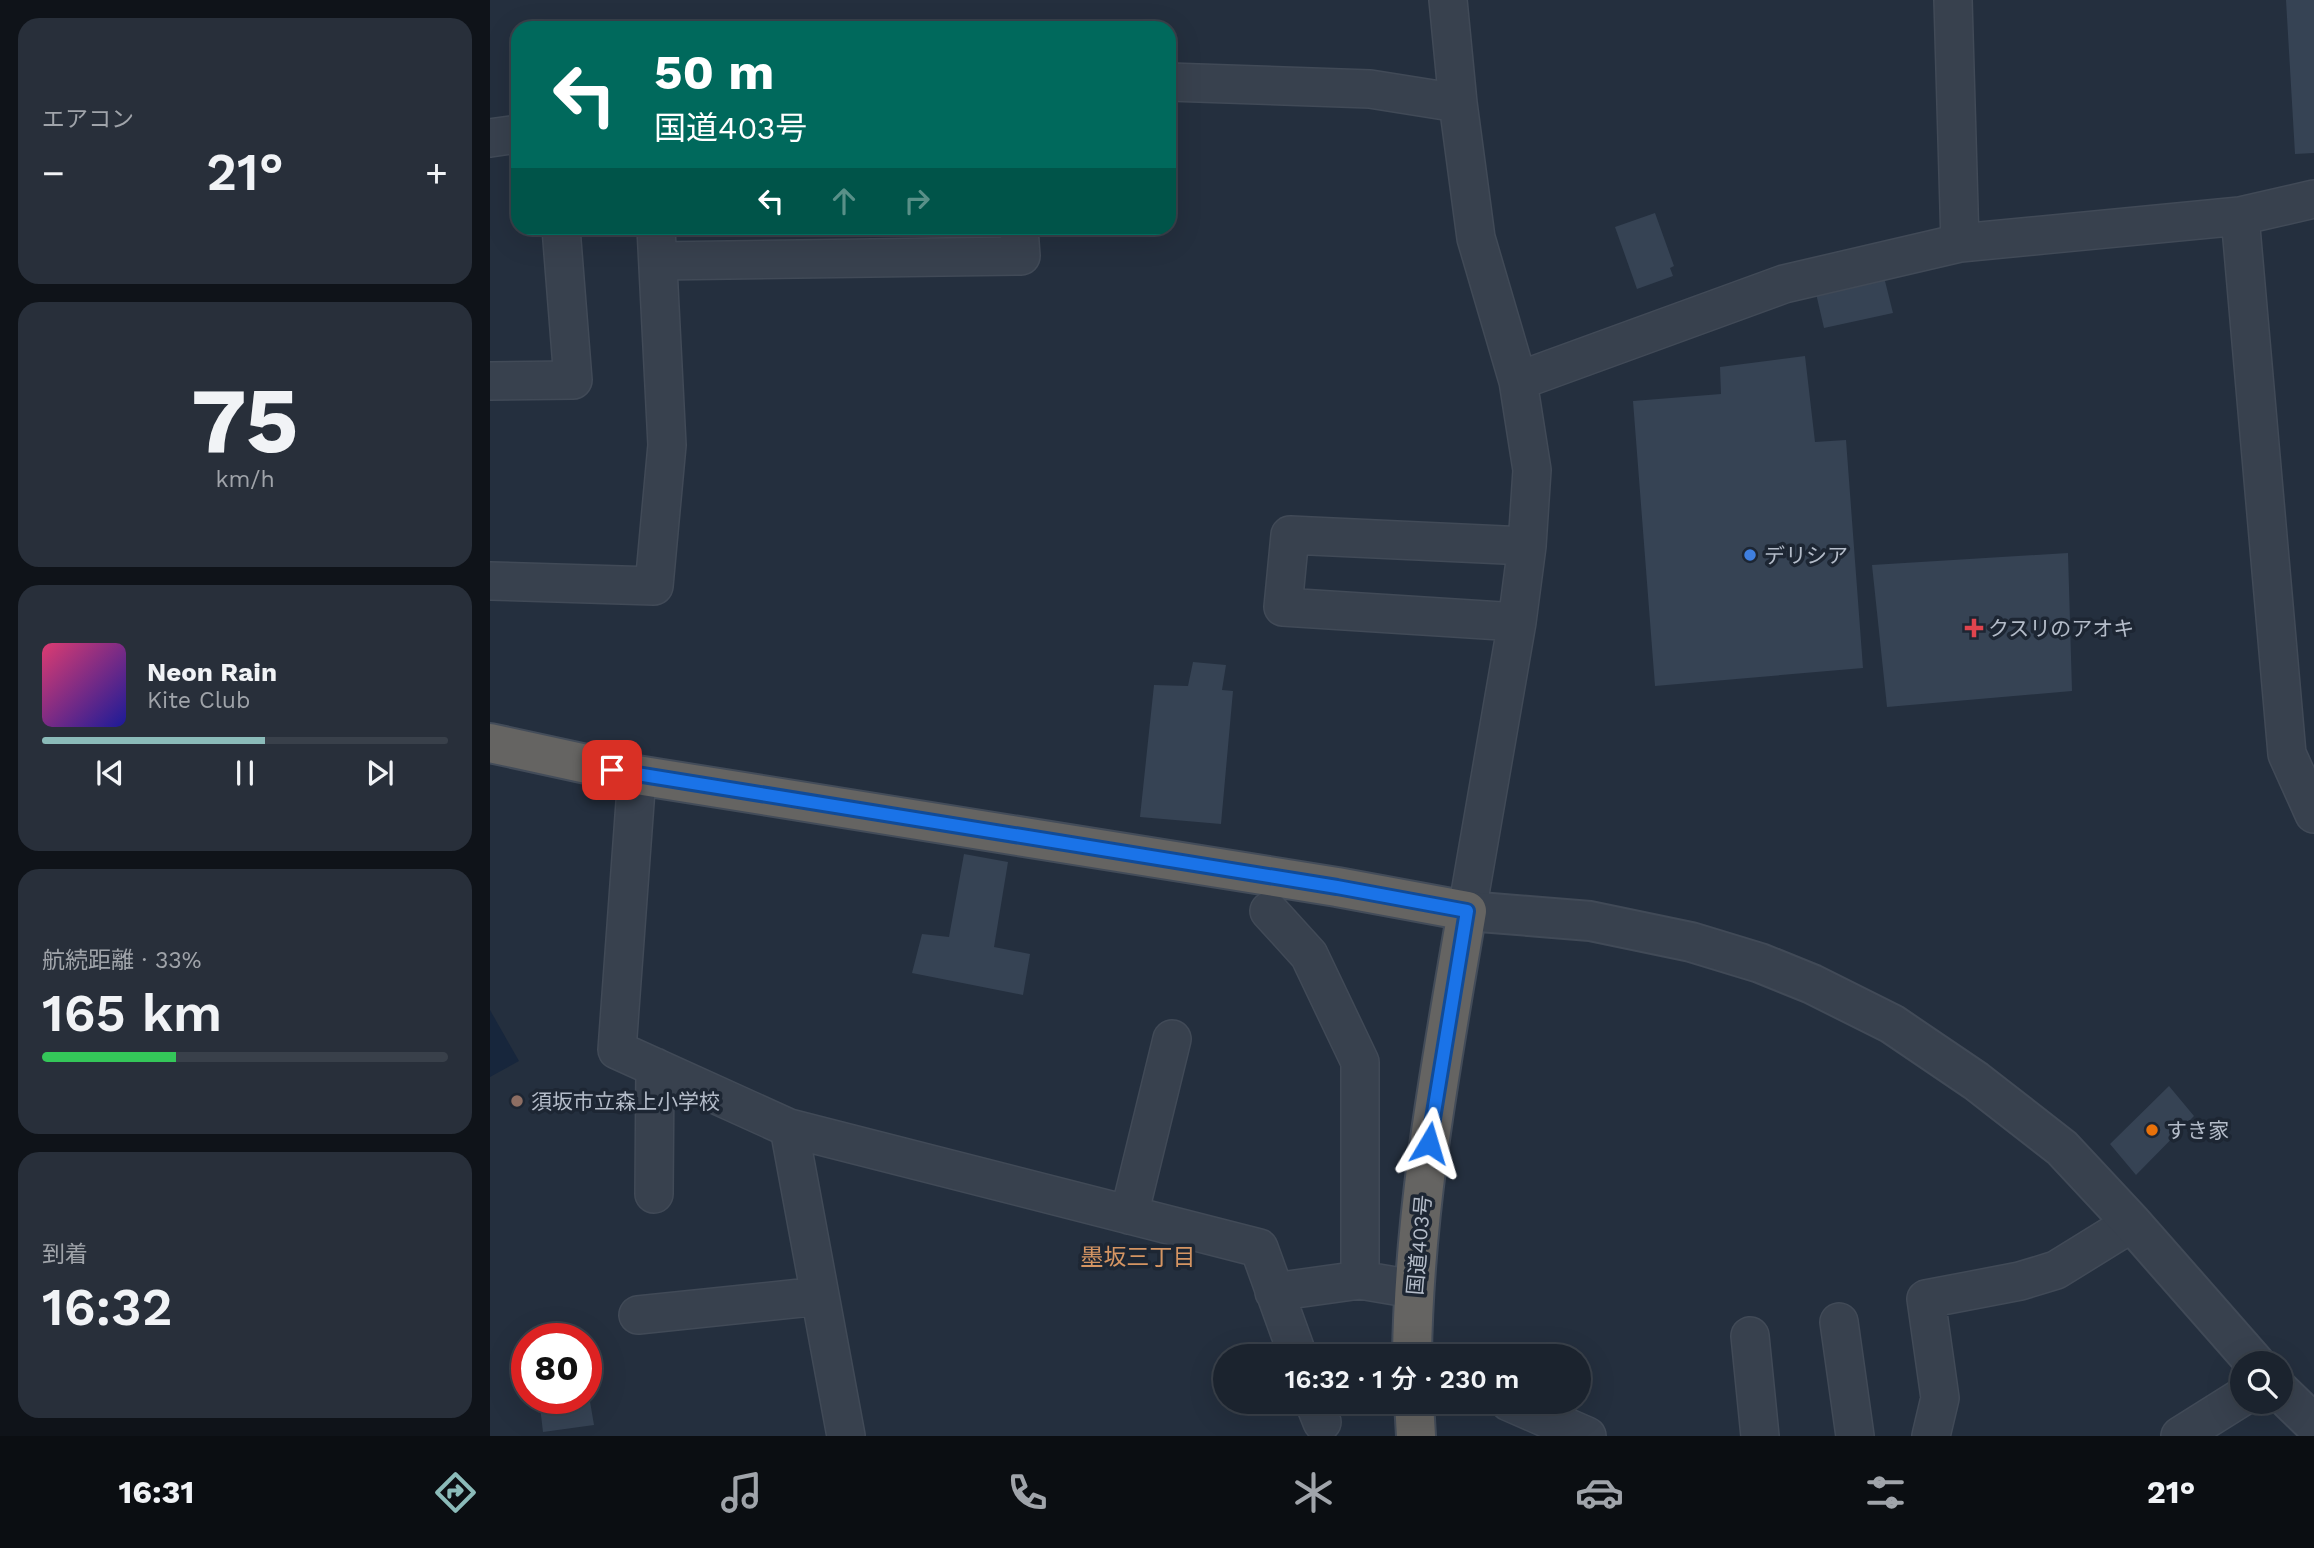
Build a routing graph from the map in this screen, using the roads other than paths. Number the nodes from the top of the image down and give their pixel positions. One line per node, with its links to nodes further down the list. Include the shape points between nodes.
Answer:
1 (1448, 0): 4 (street)
2 (1953, 0): 11 (street)
3 (1176, 82): 4 (street, via 1370,89)
4 (1458, 103): 14 (street, via 1476,239)
5 (511, 135): 6 (street)
6 (490, 138)
7 (2314, 199): 8 (street)
8 (2239, 216): 11 (street); 20 (street, via 2287,754)
9 (562, 235): 13 (street, via 573,380)
10 (1020, 235): 12 (street, via 1021,256)
11 (1960, 243): 14 (street, via 1784,284)
12 (657, 244): 16 (street, via 667,444 654,586)
13 (490, 381)
14 (1518, 381): 15 (street, via 1532,470)
15 (1527, 546): 17 (street); 17 (street, via 1290,535 1283,607)
16 (490, 581)
17 (1517, 622): 22 (street)
18 (490, 743): 19 (highway)
19 (637, 775): 22 (highway); 24 (street, via 617,1050)
20 (2314, 814)
21 (1269, 911): 29 (street, via 1309,955 1360,1062)
22 (1467, 911): 28 (street, via 1590,921 1691,942 1812,984 1892,1024 1976,1080 2062,1149); 30 (highway, 国道403号, via 1432,1118)
23 (1172, 1039): 27 (street)
24 (655, 1067): 25 (street); 26 (street)
25 (789, 1128): 27 (street); 32 (street)
26 (654, 1194)
27 (1129, 1215): 31 (street, via 1259,1248)
28 (2132, 1223): 38 (street); 49 (street, via 2056,1270 1926,1299 1940,1398)
29 (1360, 1280): 30 (street); 31 (street)
30 (1413, 1289): 37 (highway, 国道403号)
31 (1274, 1292): 36 (street)
32 (820, 1296): 33 (street); 44 (street)
33 (638, 1315)
34 (1839, 1322): 48 (street)
35 (1750, 1336): 47 (street)
36 (1294, 1344)
37 (1412, 1344)
38 (2244, 1351)
39 (2293, 1404): 43 (street)
40 (2230, 1405): 50 (street)
41 (1415, 1414): 45 (highway)
42 (1536, 1414): 46 (street)
43 (2314, 1424)
44 (846, 1436)
45 (1416, 1436)
46 (1587, 1436)
47 (1760, 1436)
48 (1855, 1436)
49 (1931, 1436)
50 (2180, 1436)

